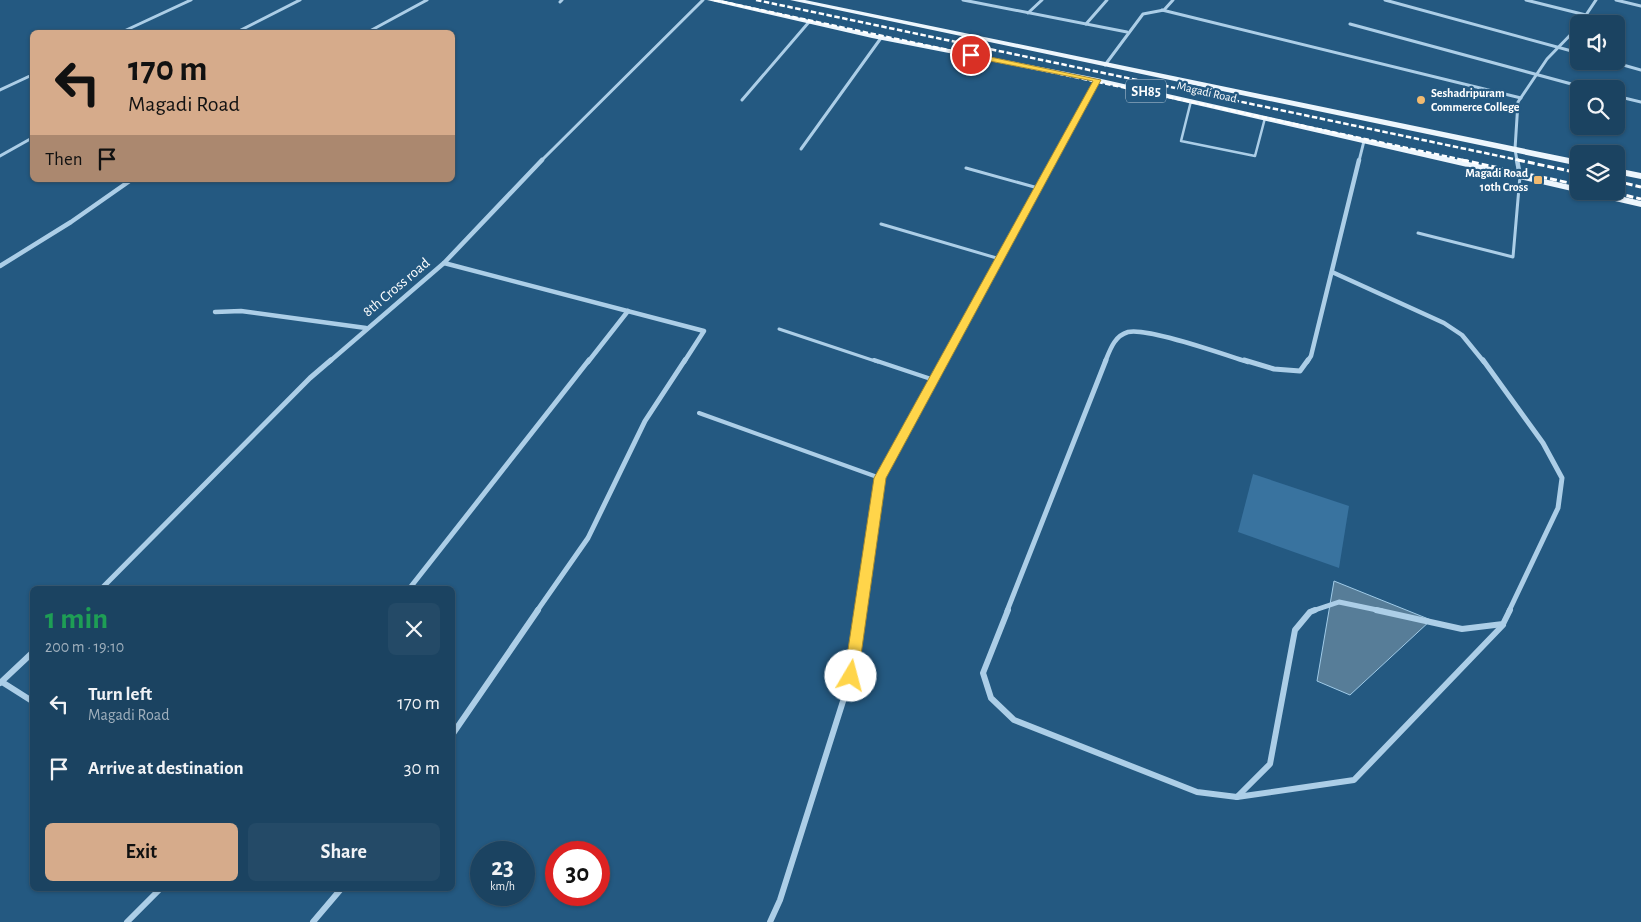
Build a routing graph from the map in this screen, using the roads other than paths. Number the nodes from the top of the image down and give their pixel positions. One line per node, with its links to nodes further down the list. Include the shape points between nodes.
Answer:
1 (191, 0): 22 (street)
2 (300, 0): 23 (street)
3 (427, 0): 24 (street)
4 (703, 0): 62 (street, 8th Cross road, via 511,191)
5 (711, 0): 19 (main road, Magadi Road / SH85)
6 (794, 0): 30 (main road, Magadi Road / SH85)
7 (964, 0): 17 (street)
8 (1042, 0): 17 (street)
9 (1107, 0): 20 (street)
10 (1173, 0): 16 (street)
11 (1385, 0): 28 (street)
12 (1526, 0): 18 (street)
13 (1596, 0): 18 (street)
14 (1616, 0): 15 (street)
15 (1641, 6)
16 (1162, 10): 25 (street, via 1143,14); 38 (street)
17 (1028, 13): 20 (street)
18 (1586, 15)
19 (809, 22): 27 (main road, Magadi Road / SH85); 40 (street)
20 (1086, 24): 25 (street)
21 (1350, 24): 33 (street)
22 (126, 30)
23 (241, 30)
24 (372, 30)
25 (1127, 32): 30 (street)
26 (1570, 35): 28 (street)
27 (881, 38): 35 (main road, Magadi Road / SH85); 46 (street)
28 (1557, 48): 29 (street); 33 (street)
29 (1570, 51)
30 (1105, 65): 47 (main road, Magadi Road / SH85)
31 (1625, 66): 32 (street)
32 (1641, 70)
33 (1536, 74): 36 (street); 38 (street)
34 (30, 76): 37 (street)
35 (1097, 80): 41 (main road, Magadi Road / SH85); 55 (street)
36 (1570, 83)
37 (0, 90)
38 (1521, 98): 47 (street, via 1518,102)
39 (1625, 98): 42 (street)
40 (742, 100)
41 (1191, 101): 43 (main road, Magadi Road / SH85); 43 (lane, via 1181,141 1255,156)
42 (1641, 102)
43 (1265, 118): 45 (main road, Magadi Road / SH85)
44 (30, 139): 48 (street)
45 (1364, 140): 52 (main road, Magadi Road / SH85); 64 (street)
46 (801, 149)
47 (1515, 149): 49 (main road, Magadi Road / SH85); 52 (street)
48 (0, 156)
49 (1570, 161)
50 (966, 168): 55 (lane)
51 (1625, 173): 53 (main road)
52 (1520, 176): 56 (main road, Magadi Road / SH85); 60 (lane, via 1513,257)
53 (1641, 176)
54 (128, 182): 63 (street)
55 (1038, 188): 61 (street)
56 (1570, 188)
57 (1624, 200): 58 (main road)
58 (1641, 204)
59 (881, 224): 61 (lane)
60 (1418, 233)
61 (1000, 259): 69 (street)
62 (444, 263): 65 (street); 67 (street, 8th Cross road)
63 (0, 266)
64 (1332, 272): 74 (street, via 1444,323 1462,335 1543,443 1562,478 1558,508); 79 (street, via 1311,356 1300,371 1274,369 1149,333 1128,332 1113,342 982,674 991,698 1014,720 1197,792)
65 (628, 311): 73 (street); 78 (street, via 704,331 645,421 588,538)
66 (215, 312): 67 (street, via 241,311)
67 (366, 328): 72 (street, 8th Cross road, via 310,378)
68 (779, 329): 69 (lane)
69 (934, 380): 71 (street)
70 (699, 413): 71 (lane)
71 (880, 478): 84 (street, via 851,676 780,900)
72 (104, 586)
73 (412, 586)
74 (1503, 624): 79 (street, via 1354,780); 79 (street, via 1462,629 1339,602 1310,612 1295,630 1270,764)
75 (30, 655): 76 (street)
76 (1, 683): 77 (street)
77 (30, 700)
78 (455, 732)
79 (1237, 797)
80 (158, 891): 82 (street)
81 (339, 891): 83 (street)
82 (127, 922)
83 (313, 922)
84 (770, 922)

